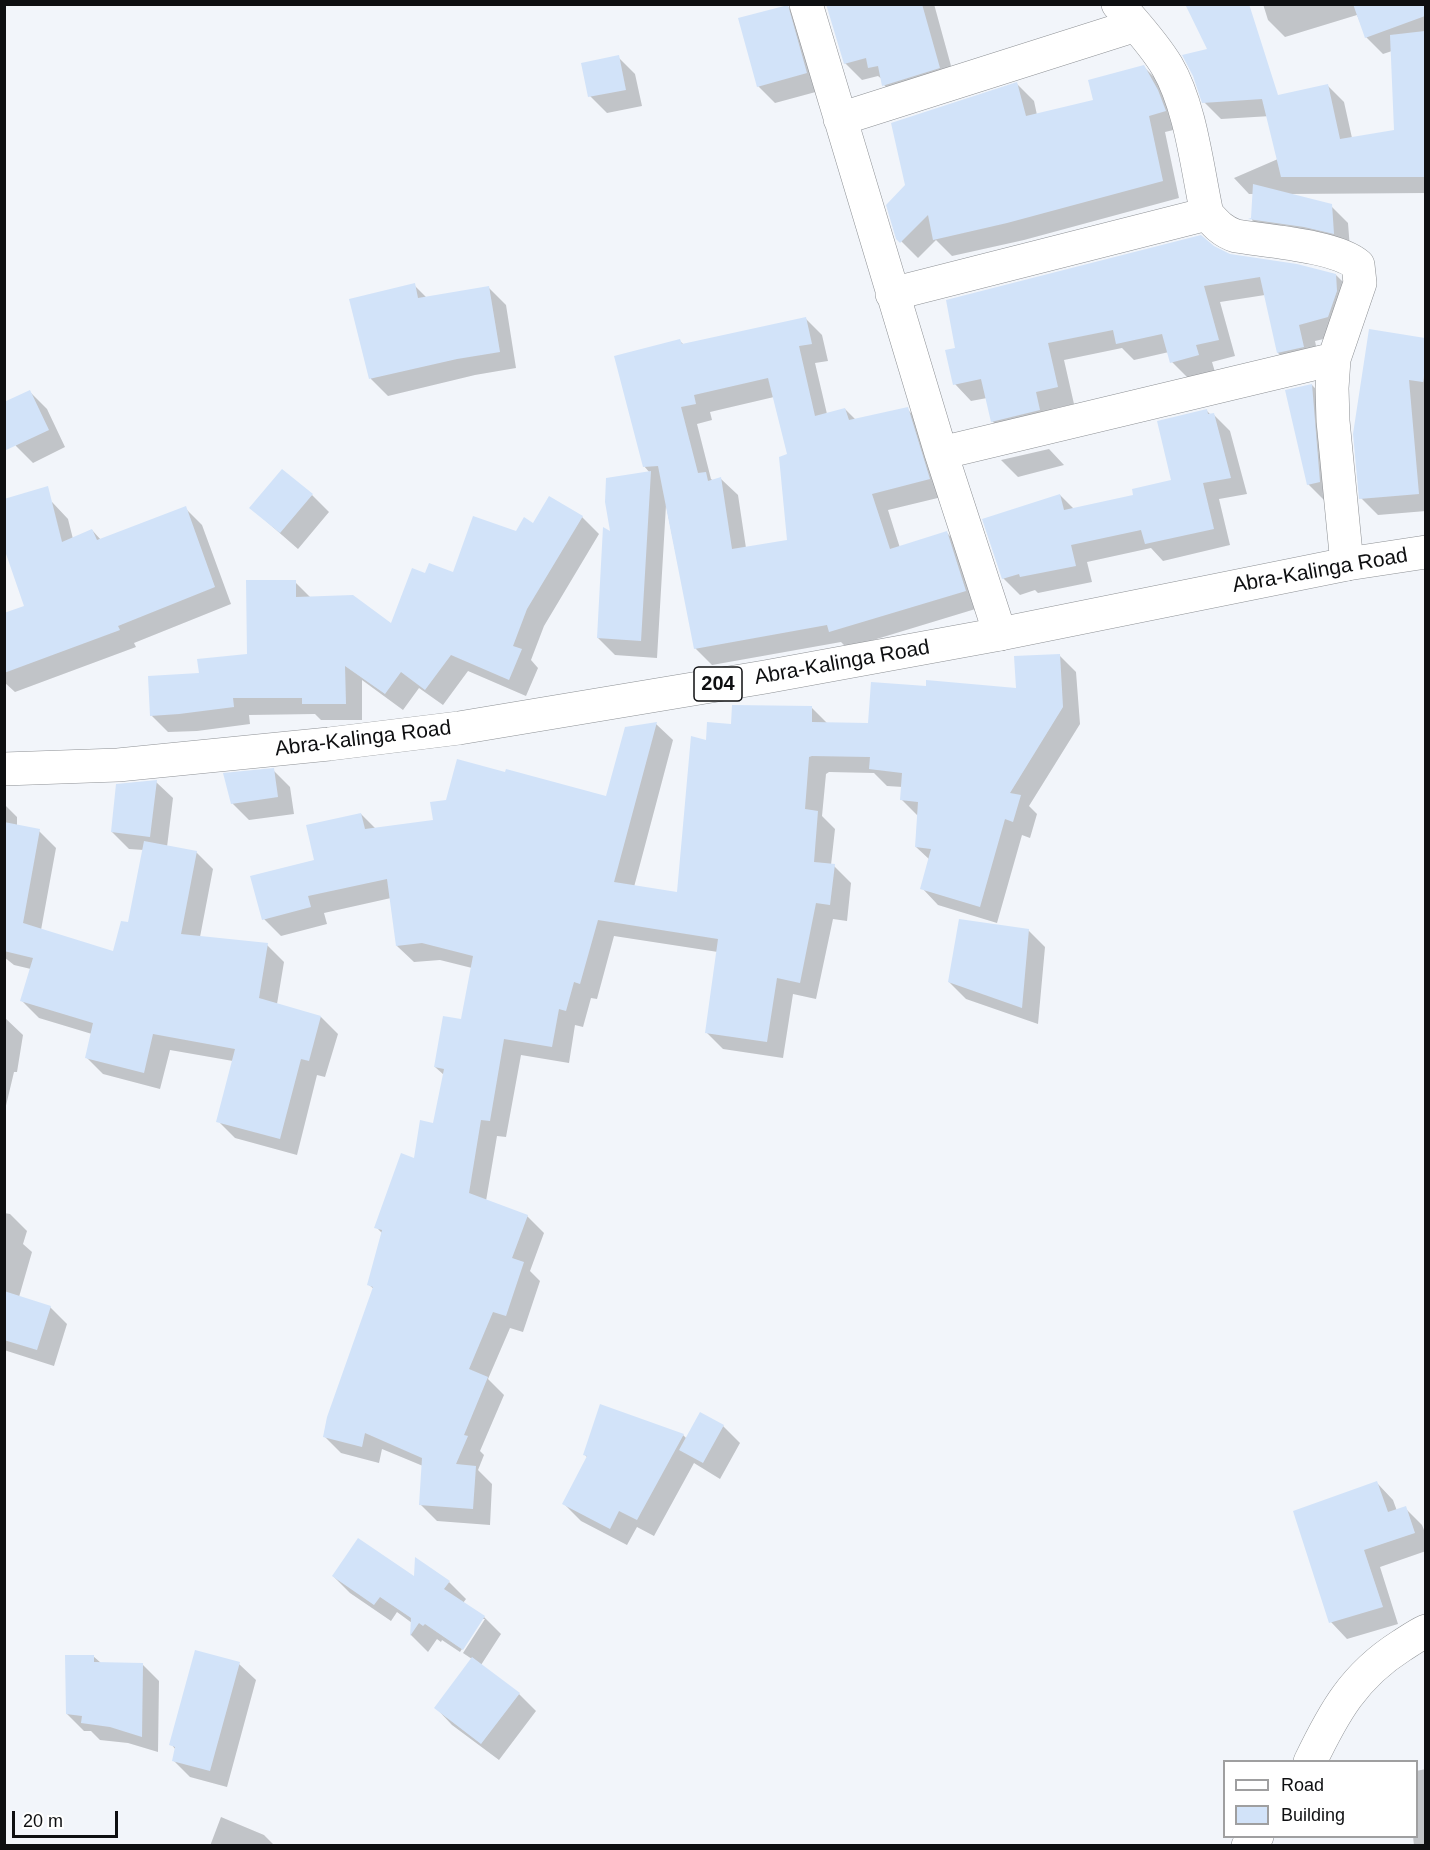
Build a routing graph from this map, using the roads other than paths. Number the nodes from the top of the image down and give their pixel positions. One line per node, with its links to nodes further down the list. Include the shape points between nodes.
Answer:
1 (806, 4): 3 (street)
2 (1127, 15): 3 (street); 4 (street, via 1167,66 1184,104)
3 (840, 119): 5 (street)
4 (1207, 214): 5 (street); 6 (street, via 1228,234 1335,252 1358,265 1360,284)
5 (892, 294): 7 (street)
6 (1334, 359): 7 (street); 9 (street, via 1333,421)
7 (940, 453): 10 (street)
8 (1425, 552): 9 (street, Abra-Kalinga Road / 204)
9 (1347, 564): 10 (street, Abra-Kalinga Road / 204)
10 (1000, 634): 11 (street, Abra-Kalinga Road / 204, via 459,728 118,765)
11 (4, 769)
12 (1424, 1625): 13 (street, via 1361,1677 1332,1716)
13 (1310, 1760)

